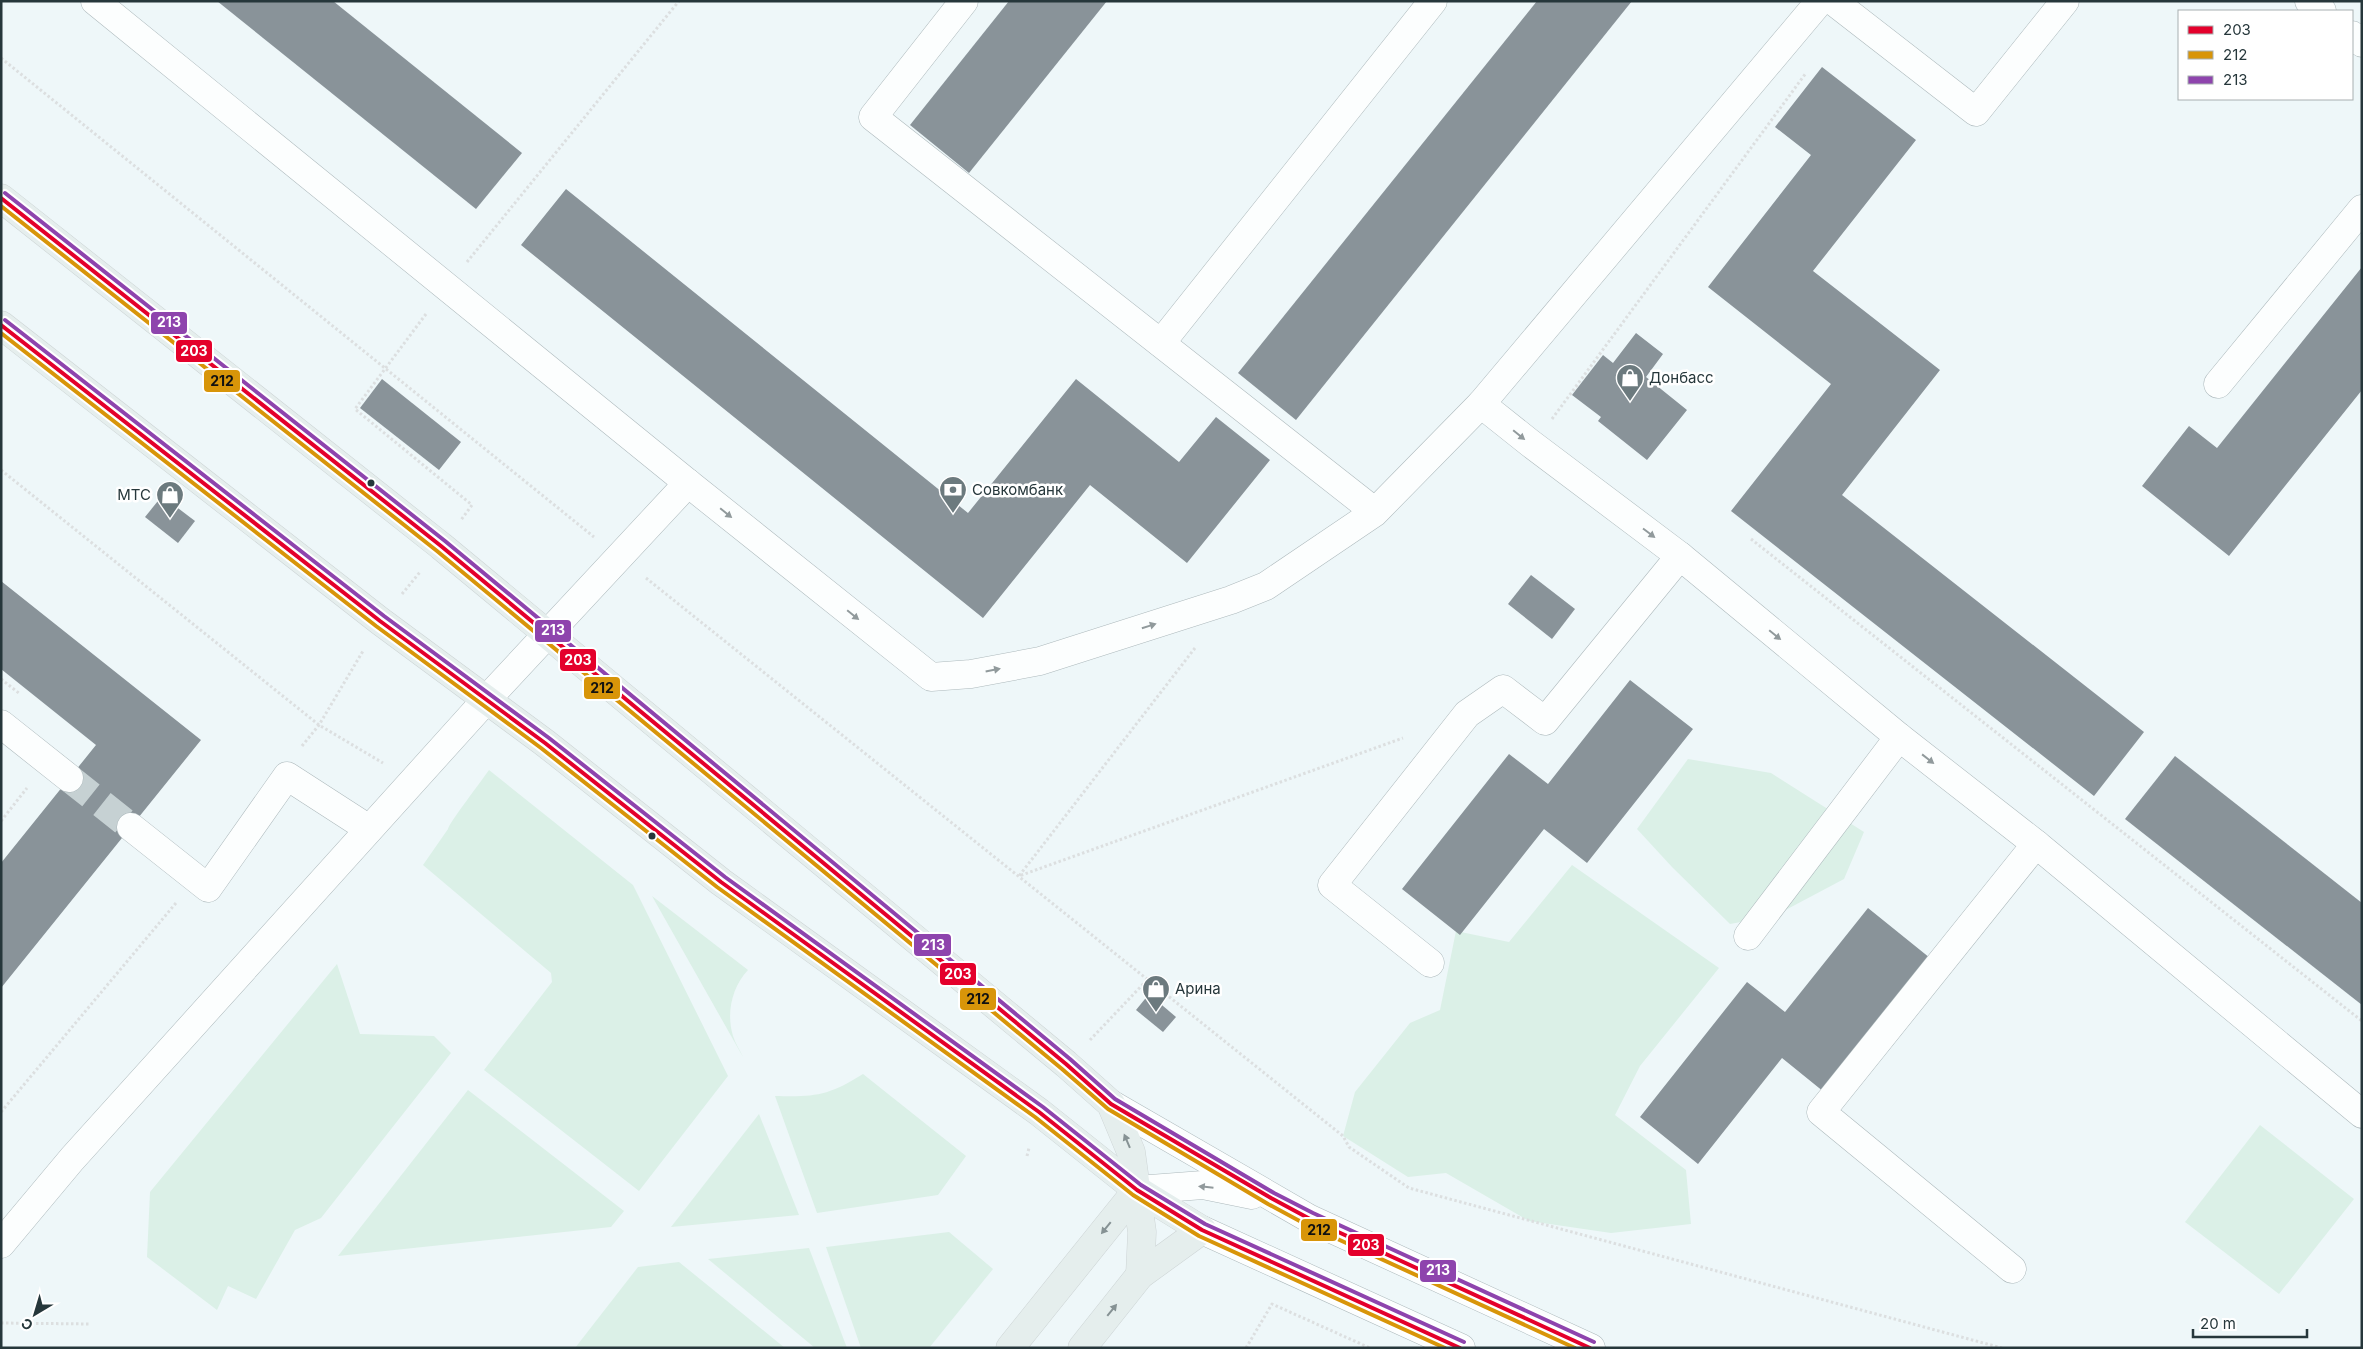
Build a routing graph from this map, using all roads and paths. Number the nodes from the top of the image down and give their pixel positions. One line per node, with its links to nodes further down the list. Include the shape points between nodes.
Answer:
1 (95, 1): 14 (street)
2 (679, 1): 14 (path)
3 (964, 1): 16 (street, via 873,117)
4 (1433, 1): 16 (street)
5 (1820, 1): 19 (street)
6 (1833, 1): 7 (street, via 1976,112)
7 (2064, 1)
8 (2310, 1): 9 (street)
9 (2321, 10)
10 (1, 58): 17 (path)
11 (1808, 71): 20 (path, via 1548,424)
12 (1, 198): 25 (main road)
13 (2362, 208): 18 (street)
14 (447, 288): 17 (path); 22 (street)
15 (1, 325): 28 (main road)
16 (1161, 343): 23 (street)
17 (386, 367): 25 (path, via 355,409 472,504); 26 (path)
18 (2218, 384)
19 (1482, 404): 20 (street, one-way to 20); 23 (street)
20 (1530, 443): 27 (street, one-way to 27)
21 (1, 470): 32 (path)
22 (688, 483): 23 (street, one-way to 23, via 931,677 971,674 1040,661 1231,600 1266,586); 26 (street)
23 (1374, 511)
24 (1752, 539): 48 (path)
25 (441, 546): 28 (path); 29 (main road)
26 (618, 556): 29 (street); 44 (path)
27 (1680, 556): 35 (street, one-way to 35); 47 (street, via 1545,721 1504,689 1467,714 1332,885)
28 (380, 621): 31 (main road); 32 (path)
29 (548, 635): 31 (street); 49 (main road)
30 (1195, 647): 44 (path)
31 (486, 700): 38 (street); 52 (main road, via 721,882 1039,1112)
32 (319, 725): 36 (path); 38 (path)
33 (4, 733): 37 (street)
34 (1411, 735): 44 (path)
35 (1899, 737): 43 (street, one-way to 43); 46 (street)
36 (300, 748)
37 (69, 778)
38 (413, 780): 42 (street)
39 (28, 787): 40 (path)
40 (1, 820)
41 (131, 827): 45 (street)
42 (369, 829): 45 (street, via 288,776 208,888); 55 (street, via 72,1158)
43 (2036, 844): 51 (street); 56 (street, via 1821,1112)
44 (1019, 876): 66 (path, via 1343,1136 1349,1147 1409,1188)
45 (196, 879): 50 (path)
46 (1748, 936)
47 (1430, 963)
48 (2362, 1021)
49 (1111, 1104): 52 (main road, one-way to 49, via 1132,1152); 53 (street)
50 (1, 1112)
51 (2362, 1114)
52 (1136, 1190): 53 (street, one-way to 52, via 1203,1186); 54 (main road); 57 (main road, via 1142,1232); 60 (main road, one-way to 60)
53 (1271, 1198): 65 (street)
54 (1202, 1230): 57 (main road); 64 (street)
55 (1, 1244)
56 (2012, 1269)
57 (1140, 1276): 61 (main road, one-way to 57)
58 (1, 1322): 59 (path)
59 (90, 1324)
60 (1010, 1348)
61 (1082, 1348)
62 (1246, 1348): 63 (path, via 1272,1304)
63 (1370, 1348)
64 (1461, 1348)
65 (1591, 1348)
66 (2002, 1348)

